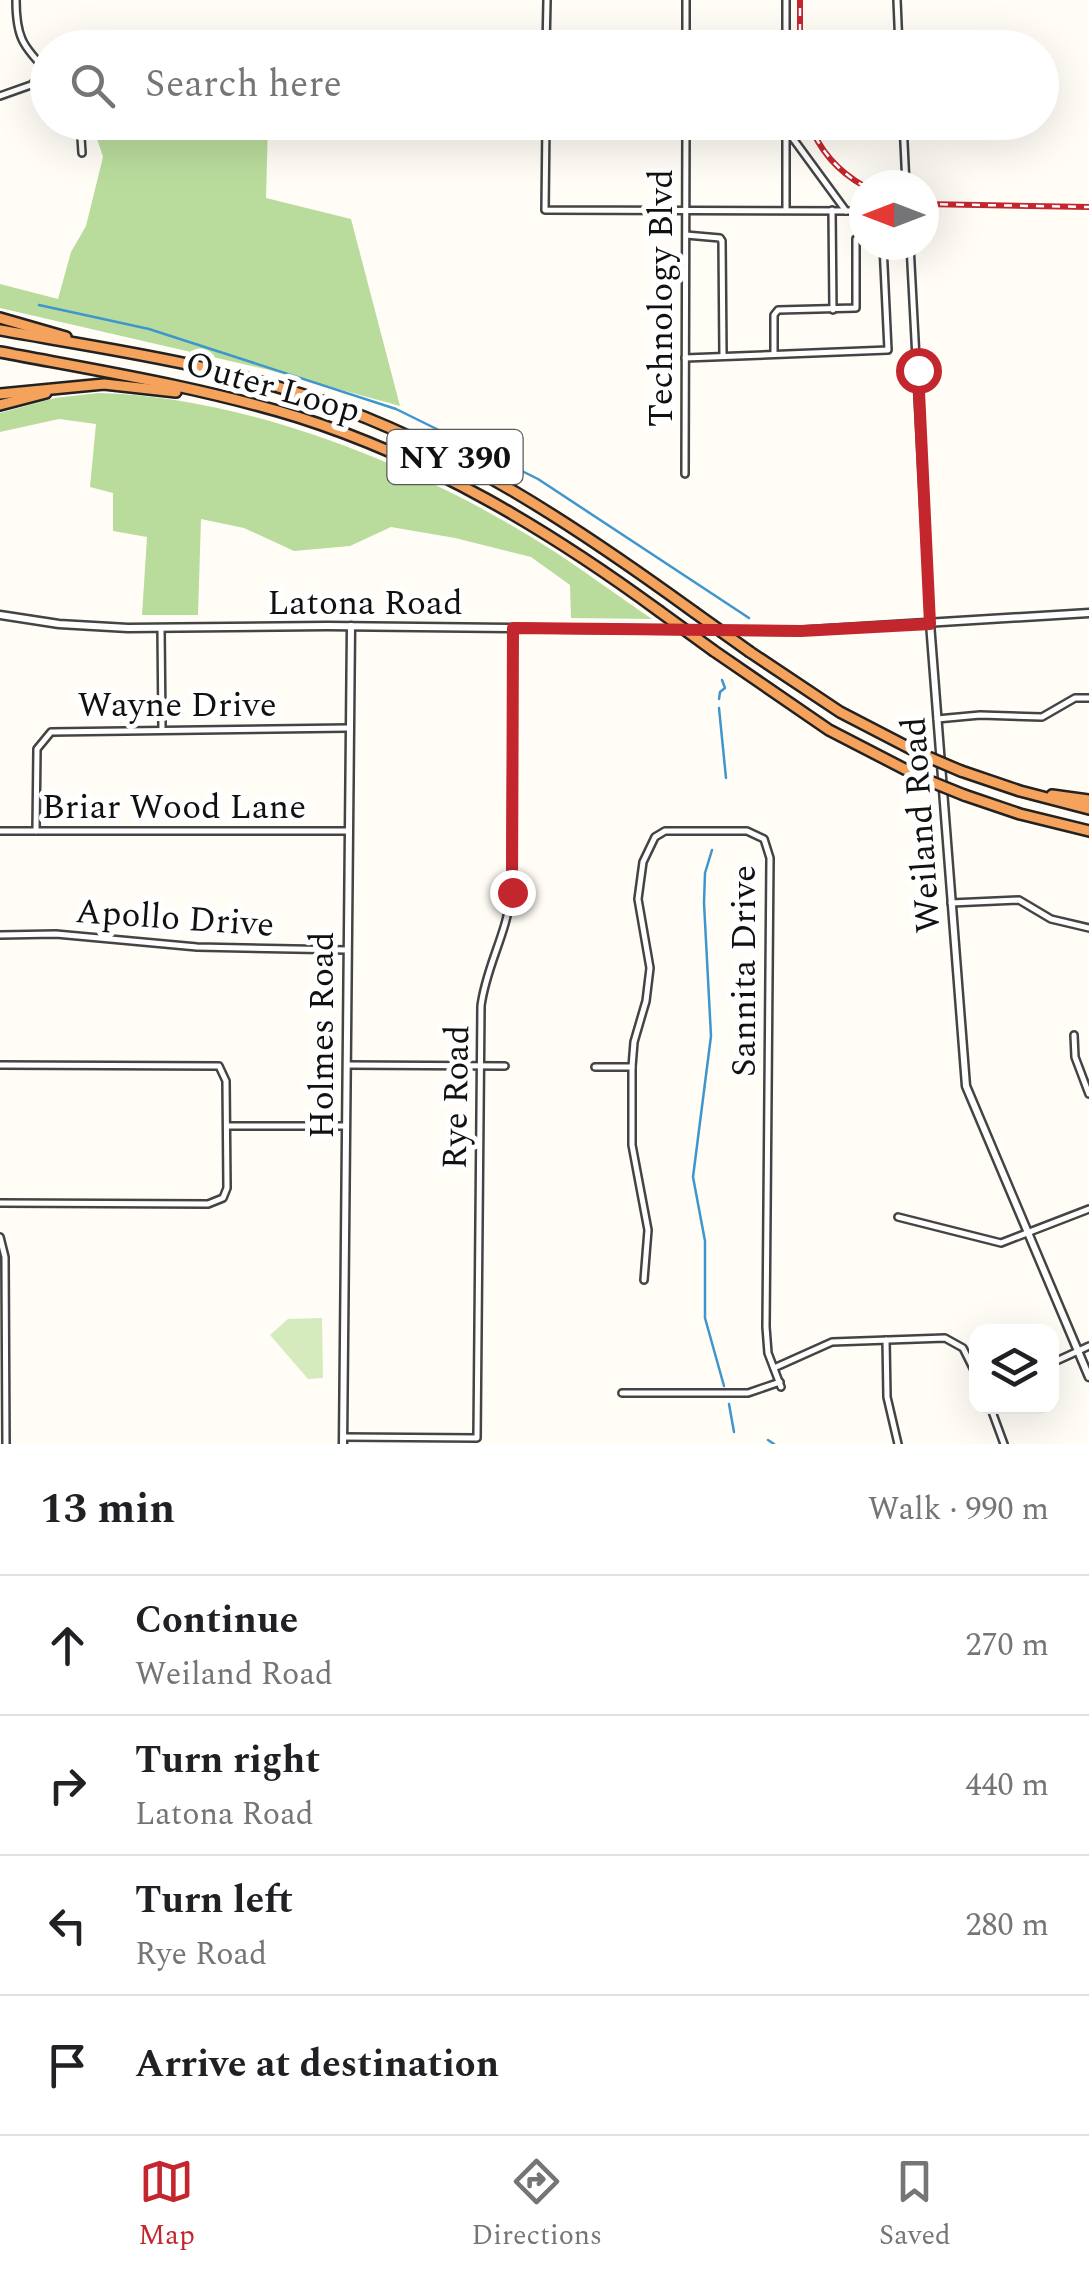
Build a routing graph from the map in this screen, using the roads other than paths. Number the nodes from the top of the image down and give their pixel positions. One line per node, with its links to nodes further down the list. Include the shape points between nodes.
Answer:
1 (16, 0): 10 (street, via 17,29)
2 (546, 0): 6 (street)
3 (686, 0): 7 (street)
4 (786, 0): 8 (street)
5 (896, 0): 9 (street)
6 (546, 30)
7 (686, 30)
8 (786, 30)
9 (898, 30)
10 (30, 53)
11 (30, 85): 12 (street)
12 (0, 96)
13 (81, 140): 19 (street)
14 (546, 140): 21 (street, via 545,210)
15 (686, 140): 21 (street, Technology Blvd)
16 (786, 140): 22 (street)
17 (796, 140): 24 (street)
18 (903, 140): 20 (street)
19 (82, 153)
20 (905, 170)
21 (686, 210): 22 (street); 26 (street, Technology Blvd)
22 (786, 210): 23 (street)
23 (832, 210): 24 (street); 30 (street)
24 (846, 210): 25 (street)
25 (849, 210)
26 (686, 235): 36 (street, via 722,241); 37 (street, Technology Blvd)
27 (856, 260): 30 (street, via 856,308)
28 (884, 260): 35 (street, via 888,350)
29 (911, 260): 45 (street, Weiland Road)
30 (832, 310): 35 (street, via 776,312)
31 (0, 318): 34 (highway)
32 (0, 330): 34 (highway, Outer Loop / NY 390)
33 (0, 352): 41 (highway, Outer Loop / NY 390)
34 (127, 352): 53 (highway, Outer Loop / NY 390, bridge, via 274,386 437,448 559,516 850,718)
35 (774, 354): 36 (street)
36 (722, 356): 37 (street)
37 (685, 358): 42 (street, Technology Blvd)
38 (90, 384): 39 (highway); 40 (highway); 41 (highway)
39 (0, 394)
40 (0, 405)
41 (254, 405): 59 (highway, Outer Loop / NY 390, bridge, via 377,446 461,485 552,537 819,724 922,778)
42 (685, 474)
43 (1089, 613): 45 (street, Latona Road)
44 (0, 615): 47 (street, Latona Road)
45 (930, 624): 48 (street, Latona Road, via 801,631); 50 (street, Weiland Road)
46 (350, 626): 47 (street, Latona Road); 48 (street, Latona Road); 51 (street, Holmes Road)
47 (161, 628): 52 (street)
48 (513, 628): 67 (street, Rye Road, via 512,892 483,988)
49 (1089, 698): 50 (street, via 1042,717)
50 (937, 718): 60 (street, Weiland Road)
51 (348, 728): 52 (street, Wayne Drive); 58 (street, Holmes Road)
52 (162, 729): 57 (street, Wayne Drive, via 67,729 45,736 37,749)
53 (1020, 792): 54 (highway); 55 (highway, NY 390)
54 (1089, 800)
55 (1089, 809)
56 (0, 831): 57 (street, Briar Wood Lane)
57 (36, 831): 58 (street, Briar Wood Lane)
58 (347, 831): 63 (street, Holmes Road)
59 (1089, 831)
60 (951, 903): 61 (street, via 1020,900 1051,919); 77 (street, Weiland Road, via 966,1086)
61 (1089, 928)
62 (0, 935): 63 (street, Apollo Drive)
63 (347, 950): 66 (street, Holmes Road)
64 (1074, 1035): 71 (street, via 1074,1057)
65 (0, 1065): 72 (street, via 218,1066 226,1081)
66 (346, 1065): 67 (street); 73 (street, Holmes Road)
67 (480, 1066): 68 (street); 89 (street, Rye Road, via 477,1438)
68 (505, 1066)
69 (596, 1067): 70 (street)
70 (632, 1067): 79 (street, Sannita Drive, via 632,1145 648,1230); 85 (street, Sannita Drive, via 650,980 638,899 652,843 671,830 757,834 770,858 766,1344)
71 (1089, 1094)
72 (226, 1126): 73 (street); 74 (street, via 226,1188 214,1203)
73 (345, 1126): 89 (street, Holmes Road)
74 (0, 1203)
75 (1089, 1210): 77 (street)
76 (898, 1217): 77 (street, via 993,1243)
77 (1028, 1234): 82 (street, Weiland Road)
78 (0, 1237): 90 (street)
79 (644, 1280)
80 (886, 1340): 83 (street, via 949,1338); 85 (street, via 832,1342); 91 (street, via 887,1397)
81 (1089, 1346): 82 (street)
82 (1078, 1351): 84 (street); 86 (street, Weiland Road)
83 (969, 1358)
84 (1059, 1360)
85 (774, 1368): 87 (street, via 780,1385 748,1393)
86 (1089, 1377)
87 (622, 1392)
88 (993, 1414): 92 (street)
89 (343, 1440)
90 (6, 1444)
91 (898, 1444)
92 (1004, 1444)

